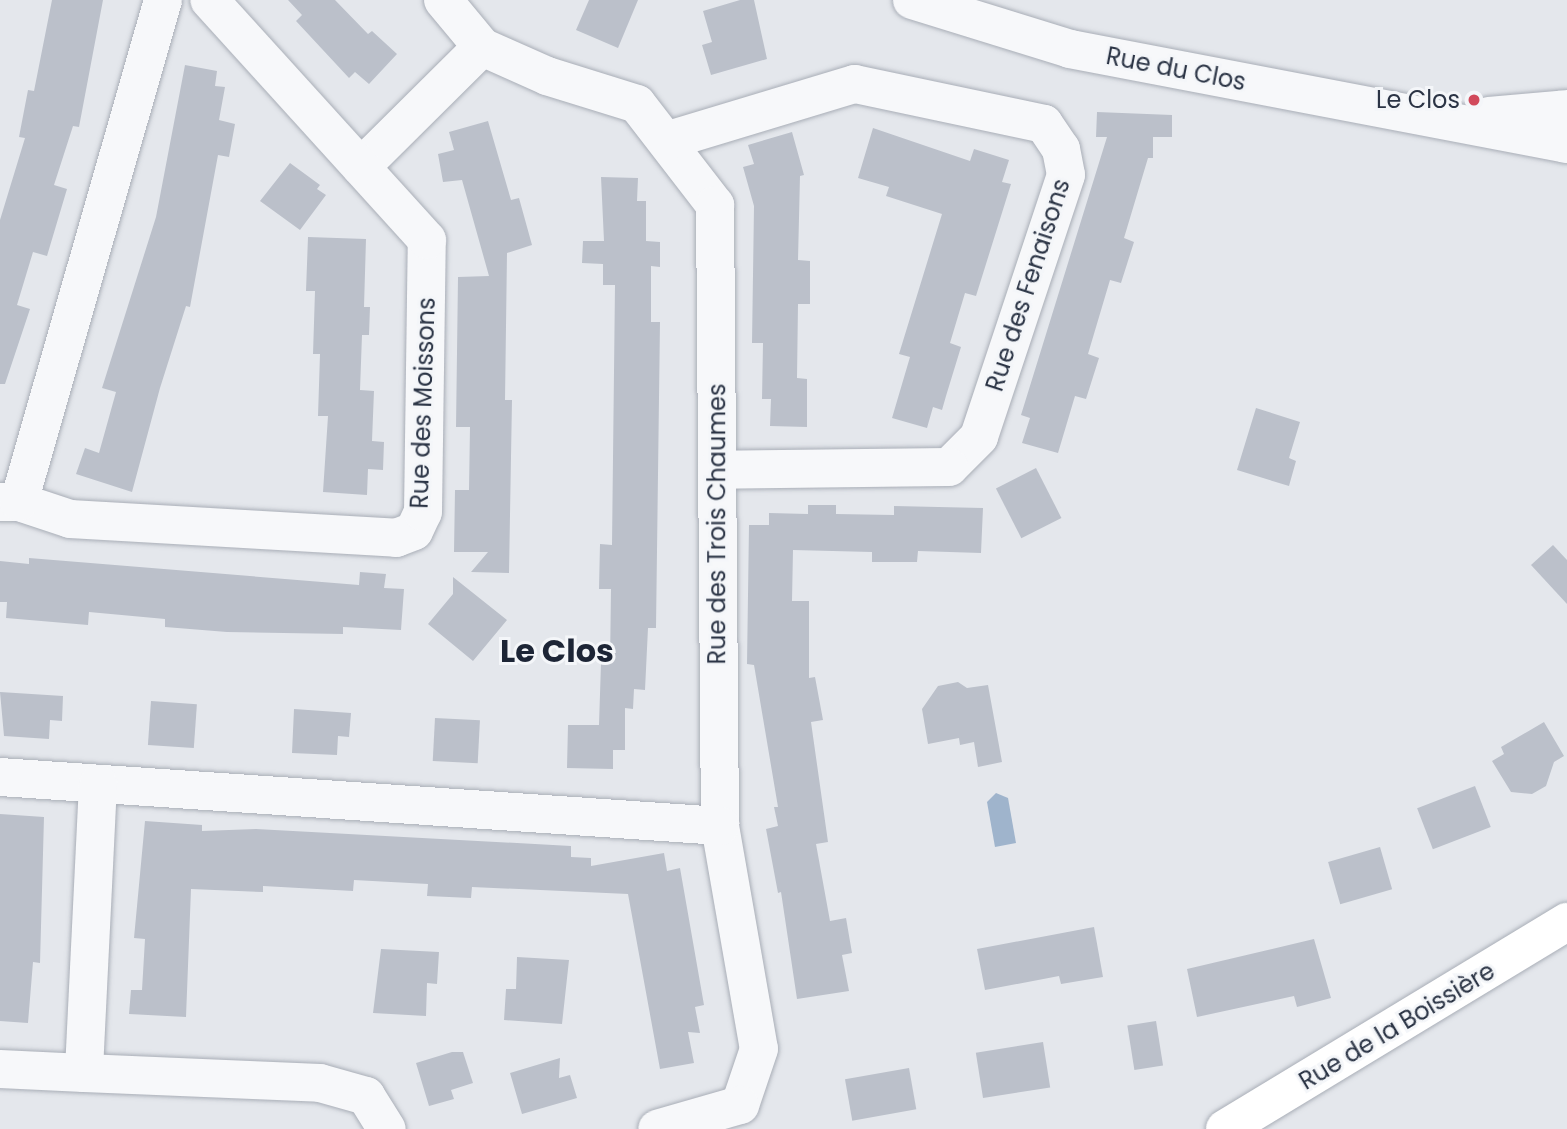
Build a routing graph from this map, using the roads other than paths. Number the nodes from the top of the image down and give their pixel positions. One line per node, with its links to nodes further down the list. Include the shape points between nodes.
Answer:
1 (163, 0): 12 (street, Rue des Moissons)
2 (209, 0): 10 (street, Rue des Moissons)
3 (443, 0): 5 (street, Rue des Trois Chaumes)
4 (912, 0): 7 (street, Rue du Clos, via 1070,49)
5 (482, 47): 8 (street, Rue des Trois Chaumes, via 547,76 637,104); 10 (street)
6 (1567, 109): 7 (street, Rue du Clos)
7 (1445, 120): 9 (street, Rue du Clos)
8 (669, 140): 11 (street, Rue des Trois Chaumes, via 715,205); 11 (street, Rue des Fenaisons, via 855,84 1044,124 1061,149 1066,175 979,437 949,467)
9 (1567, 144)
10 (361, 167): 12 (street, Rue des Moissons, via 427,240 423,512 414,531 396,538 70,519)
11 (717, 470): 15 (street, Rue des Trois Chaumes)
12 (9, 502)
13 (0, 777): 14 (street)
14 (99, 784): 15 (street); 18 (street)
15 (720, 826): 20 (street, Rue des Trois Chaumes, via 759,1049 740,1105)
16 (1567, 922): 21 (main road, Rue de la Boissière)
17 (0, 1069): 18 (street)
18 (84, 1073): 19 (street, via 320,1083 366,1096)
19 (387, 1129)
20 (656, 1129)
21 (1226, 1129)

